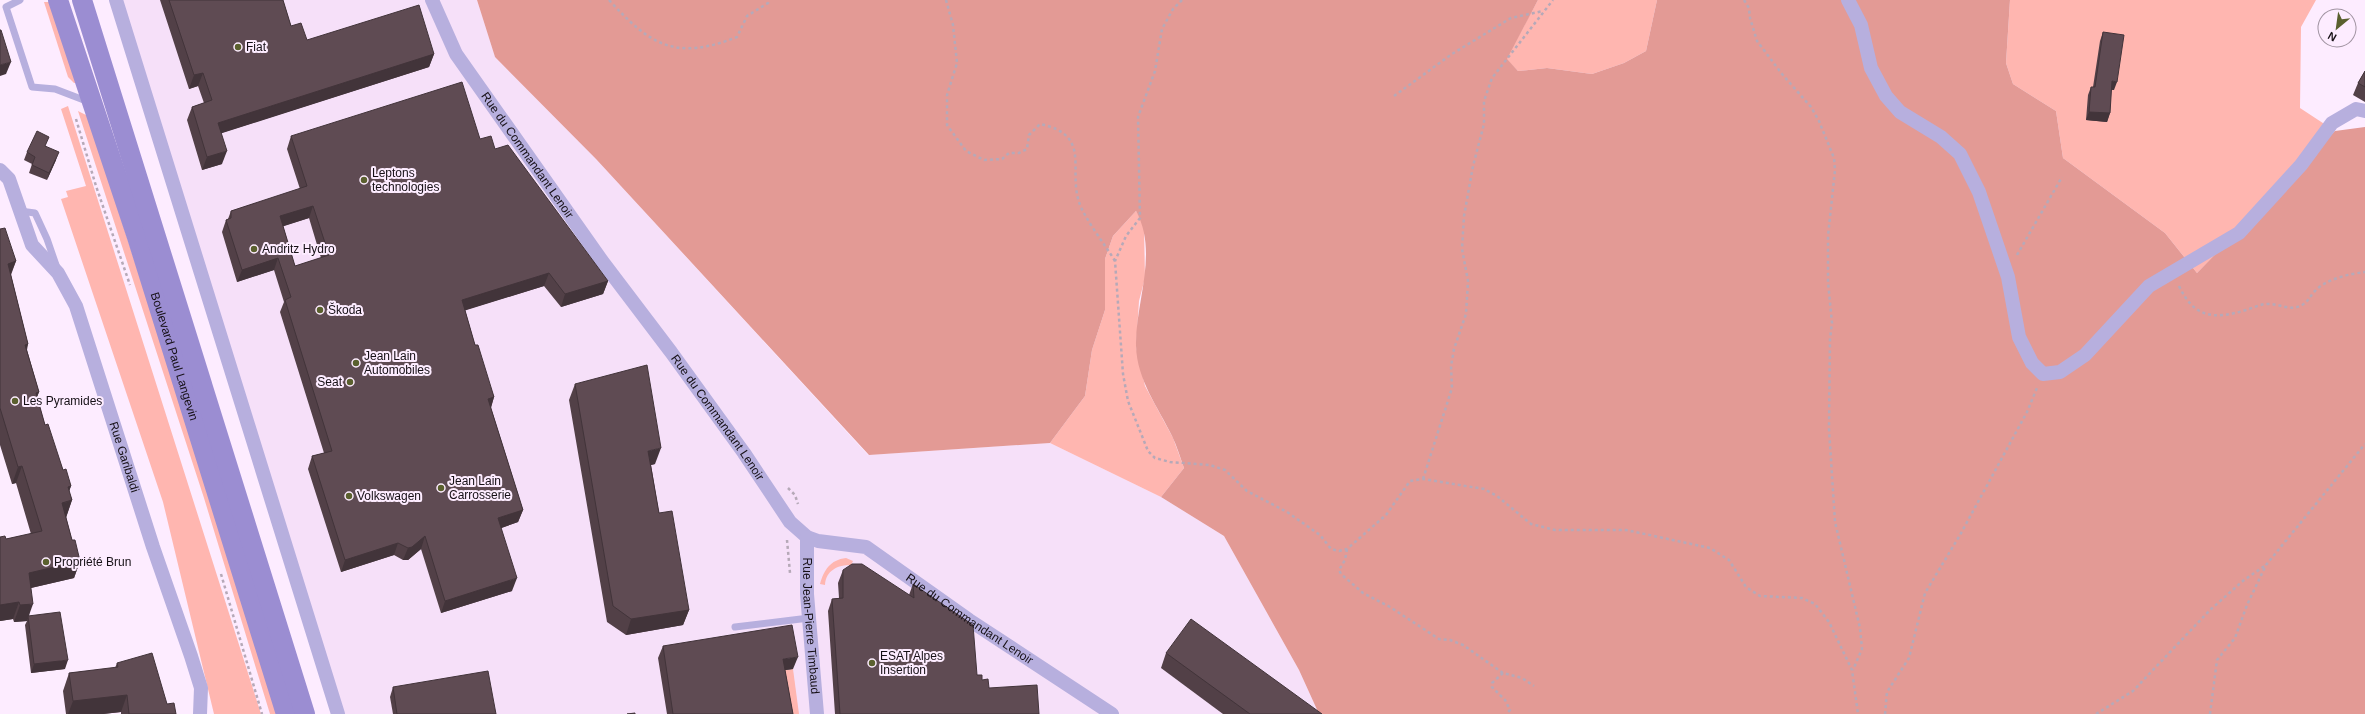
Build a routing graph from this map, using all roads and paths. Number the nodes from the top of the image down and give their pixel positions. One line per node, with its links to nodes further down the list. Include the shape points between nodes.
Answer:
1 (20, 0): 13 (lane)
2 (58, 0): 17 (main road, Boulevard Paul Langevin)
3 (82, 0): 41 (main road, Boulevard Paul Langevin)
4 (116, 0): 42 (street)
5 (432, 0): 29 (street, Rue du Commandant Lenoir, via 460,60 602,261 739,447 790,522)
6 (609, 0): 7 (path, via 630,23 661,45 692,49 713,47 737,37 747,16)
7 (769, 0)
8 (946, 0): 21 (path, via 953,25 957,63 947,95 947,125 966,151 984,160 1002,159 1009,153 1019,153 1027,149 1029,135 1040,124 1057,127 1072,143 1077,163 1079,202)
9 (1182, 0): 21 (path, via 1172,9 1162,29 1155,71 1138,117 1140,218 1126,236)
10 (1553, 0): 14 (path)
11 (1744, 0): 35 (path, via 1749,8 1758,41 1811,107 1834,158 1828,236 1828,282 1832,323 1829,430 1835,522 1860,628 1862,649)
12 (1848, 0): 24 (street, via 1861,24 1871,68 1886,96 1900,112 1941,137 1960,154 1979,192)
13 (3, 7): 15 (lane, via 32,87 55,89)
14 (1543, 11): 16 (path, via 1511,18 1452,54); 28 (path, via 1492,78 1484,101 1484,124 1464,216 1462,249 1468,281 1466,314 1454,349 1451,366 1452,388)
15 (69, 95): 17 (lane); 25 (path, Boulevard Paul Langevin, via 96,186)
16 (1394, 96)
17 (92, 103): 40 (main road, Boulevard Paul Langevin, via 137,237)
18 (2365, 111): 22 (street, via 2356,109 2332,124 2301,165 2239,233)
19 (0, 170): 38 (street, Rue Garibaldi, via 9,179 32,245 58,273 76,306 201,688)
20 (2062, 177): 24 (path, via 2020,249)
21 (1115, 260): 30 (path, via 1123,374 1128,401 1148,451 1155,458 1170,462 1210,465 1225,470 1247,491 1287,512 1320,535 1331,548 1339,551)
22 (2179, 268): 23 (path, via 2176,280 2189,304 2198,312 2225,316 2267,304 2290,308 2302,306 2326,283); 26 (street, via 2149,286 2085,355 2060,372)
23 (2365, 272)
24 (2008, 277): 26 (street, via 2018,337 2032,363)
25 (132, 290)
26 (2043, 374): 47 (path, via 2027,412 1926,593 1909,658 1887,692)
27 (2365, 444): 31 (path)
28 (1422, 478): 30 (path, via 1410,481 1386,515); 35 (path, via 1484,489 1497,496 1531,524 1555,530 1626,530 1710,548 1729,560 1746,587 1760,596 1802,598 1815,604 1829,622)
29 (807, 537): 33 (street, Rue Jean-Pierre Timbaud); 44 (street, Rue du Commandant Lenoir, via 824,542 866,547 969,620)
30 (1347, 549): 36 (path, via 1345,560 1339,570 1356,588 1439,639 1450,640 1463,646)
31 (2266, 565): 48 (path, via 2244,580 2210,610 2133,691); 49 (path, via 2246,605 2235,638 2217,660)
32 (219, 569): 39 (path)
33 (809, 618): 34 (lane); 43 (street, Rue Jean-Pierre Timbaud)
34 (736, 627)
35 (1852, 670): 46 (path)
36 (1503, 672): 37 (path, via 1522,678); 45 (path, via 1492,686 1509,706 1510,710)
37 (1534, 686)
38 (200, 714)
39 (262, 714)
40 (286, 714)
41 (306, 714)
42 (338, 714)
43 (817, 714)
44 (1112, 714)
45 (1506, 714)
46 (1858, 714)
47 (1884, 714)
48 (2096, 714)
49 (2210, 714)

